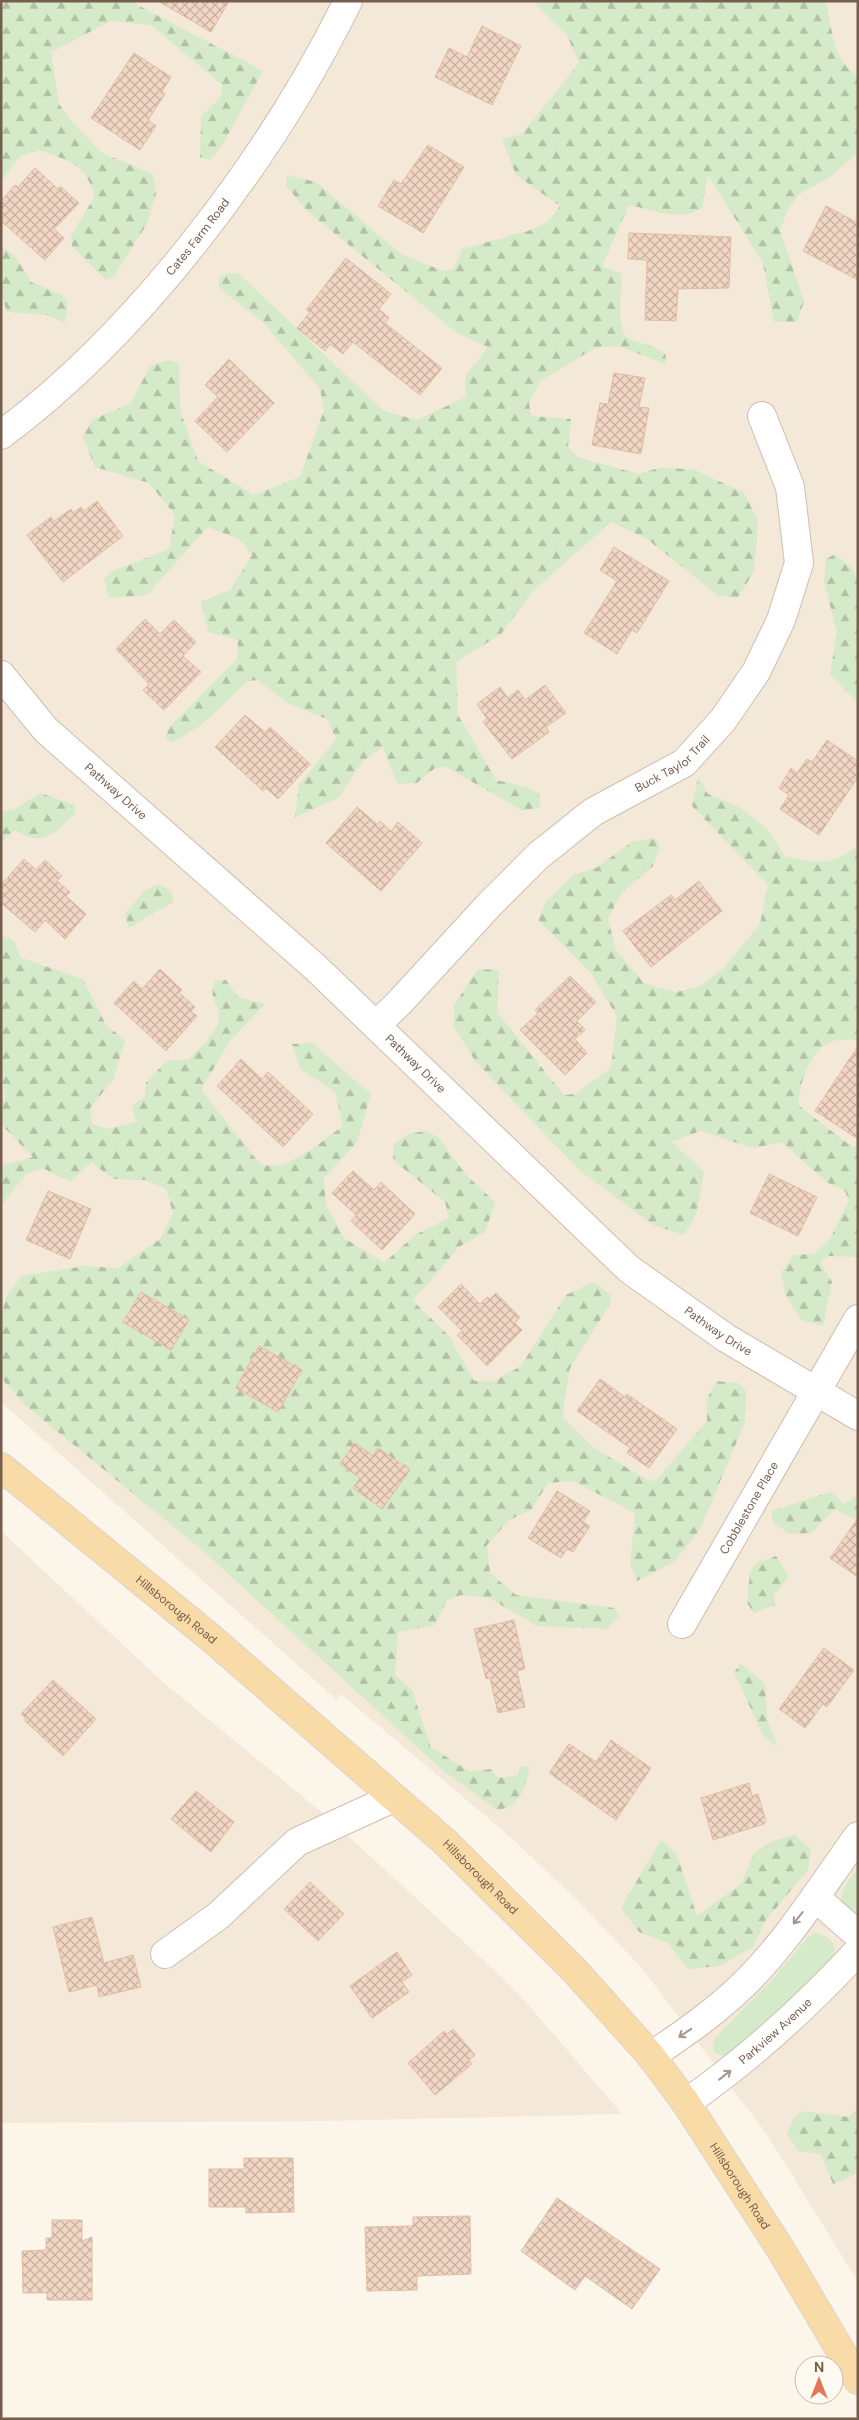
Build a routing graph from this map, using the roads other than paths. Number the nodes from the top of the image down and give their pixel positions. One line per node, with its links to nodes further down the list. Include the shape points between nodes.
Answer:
1 (348, 1): 3 (street, Cates Farm Road, via 256,158 202,232 145,300 89,358)
2 (762, 416): 5 (street, Buck Taylor Trail, via 790,487 798,562 781,620 756,672 723,720 684,763 593,812 538,856)
3 (1, 435)
4 (1, 675): 5 (street, Pathway Drive, via 46,730 316,968)
5 (376, 1025): 7 (street, Pathway Drive, via 629,1269 726,1338)
6 (858, 1319): 7 (street, Cobblestone Place)
7 (814, 1391): 8 (street, Pathway Drive); 10 (street, Cobblestone Place)
8 (858, 1416)
9 (2, 1469): 11 (main road, Hillsborough Road, via 211,1638)
10 (682, 1624)
11 (393, 1798): 16 (street, via 297,1842 218,1916); 17 (main road, Hillsborough Road, via 514,1908)
12 (858, 1836): 13 (street)
13 (815, 1897): 14 (street); 17 (street, one-way to 17, via 742,1986 691,2029)
14 (858, 1935)
15 (858, 1950): 18 (street, Parkview Avenue, one-way to 15, via 725,2076 773,2034 822,1990)
16 (165, 1954)
17 (650, 2056): 18 (main road, Hillsborough Road)
18 (686, 2103): 19 (main road, Hillsborough Road, via 781,2250)
19 (858, 2380)

